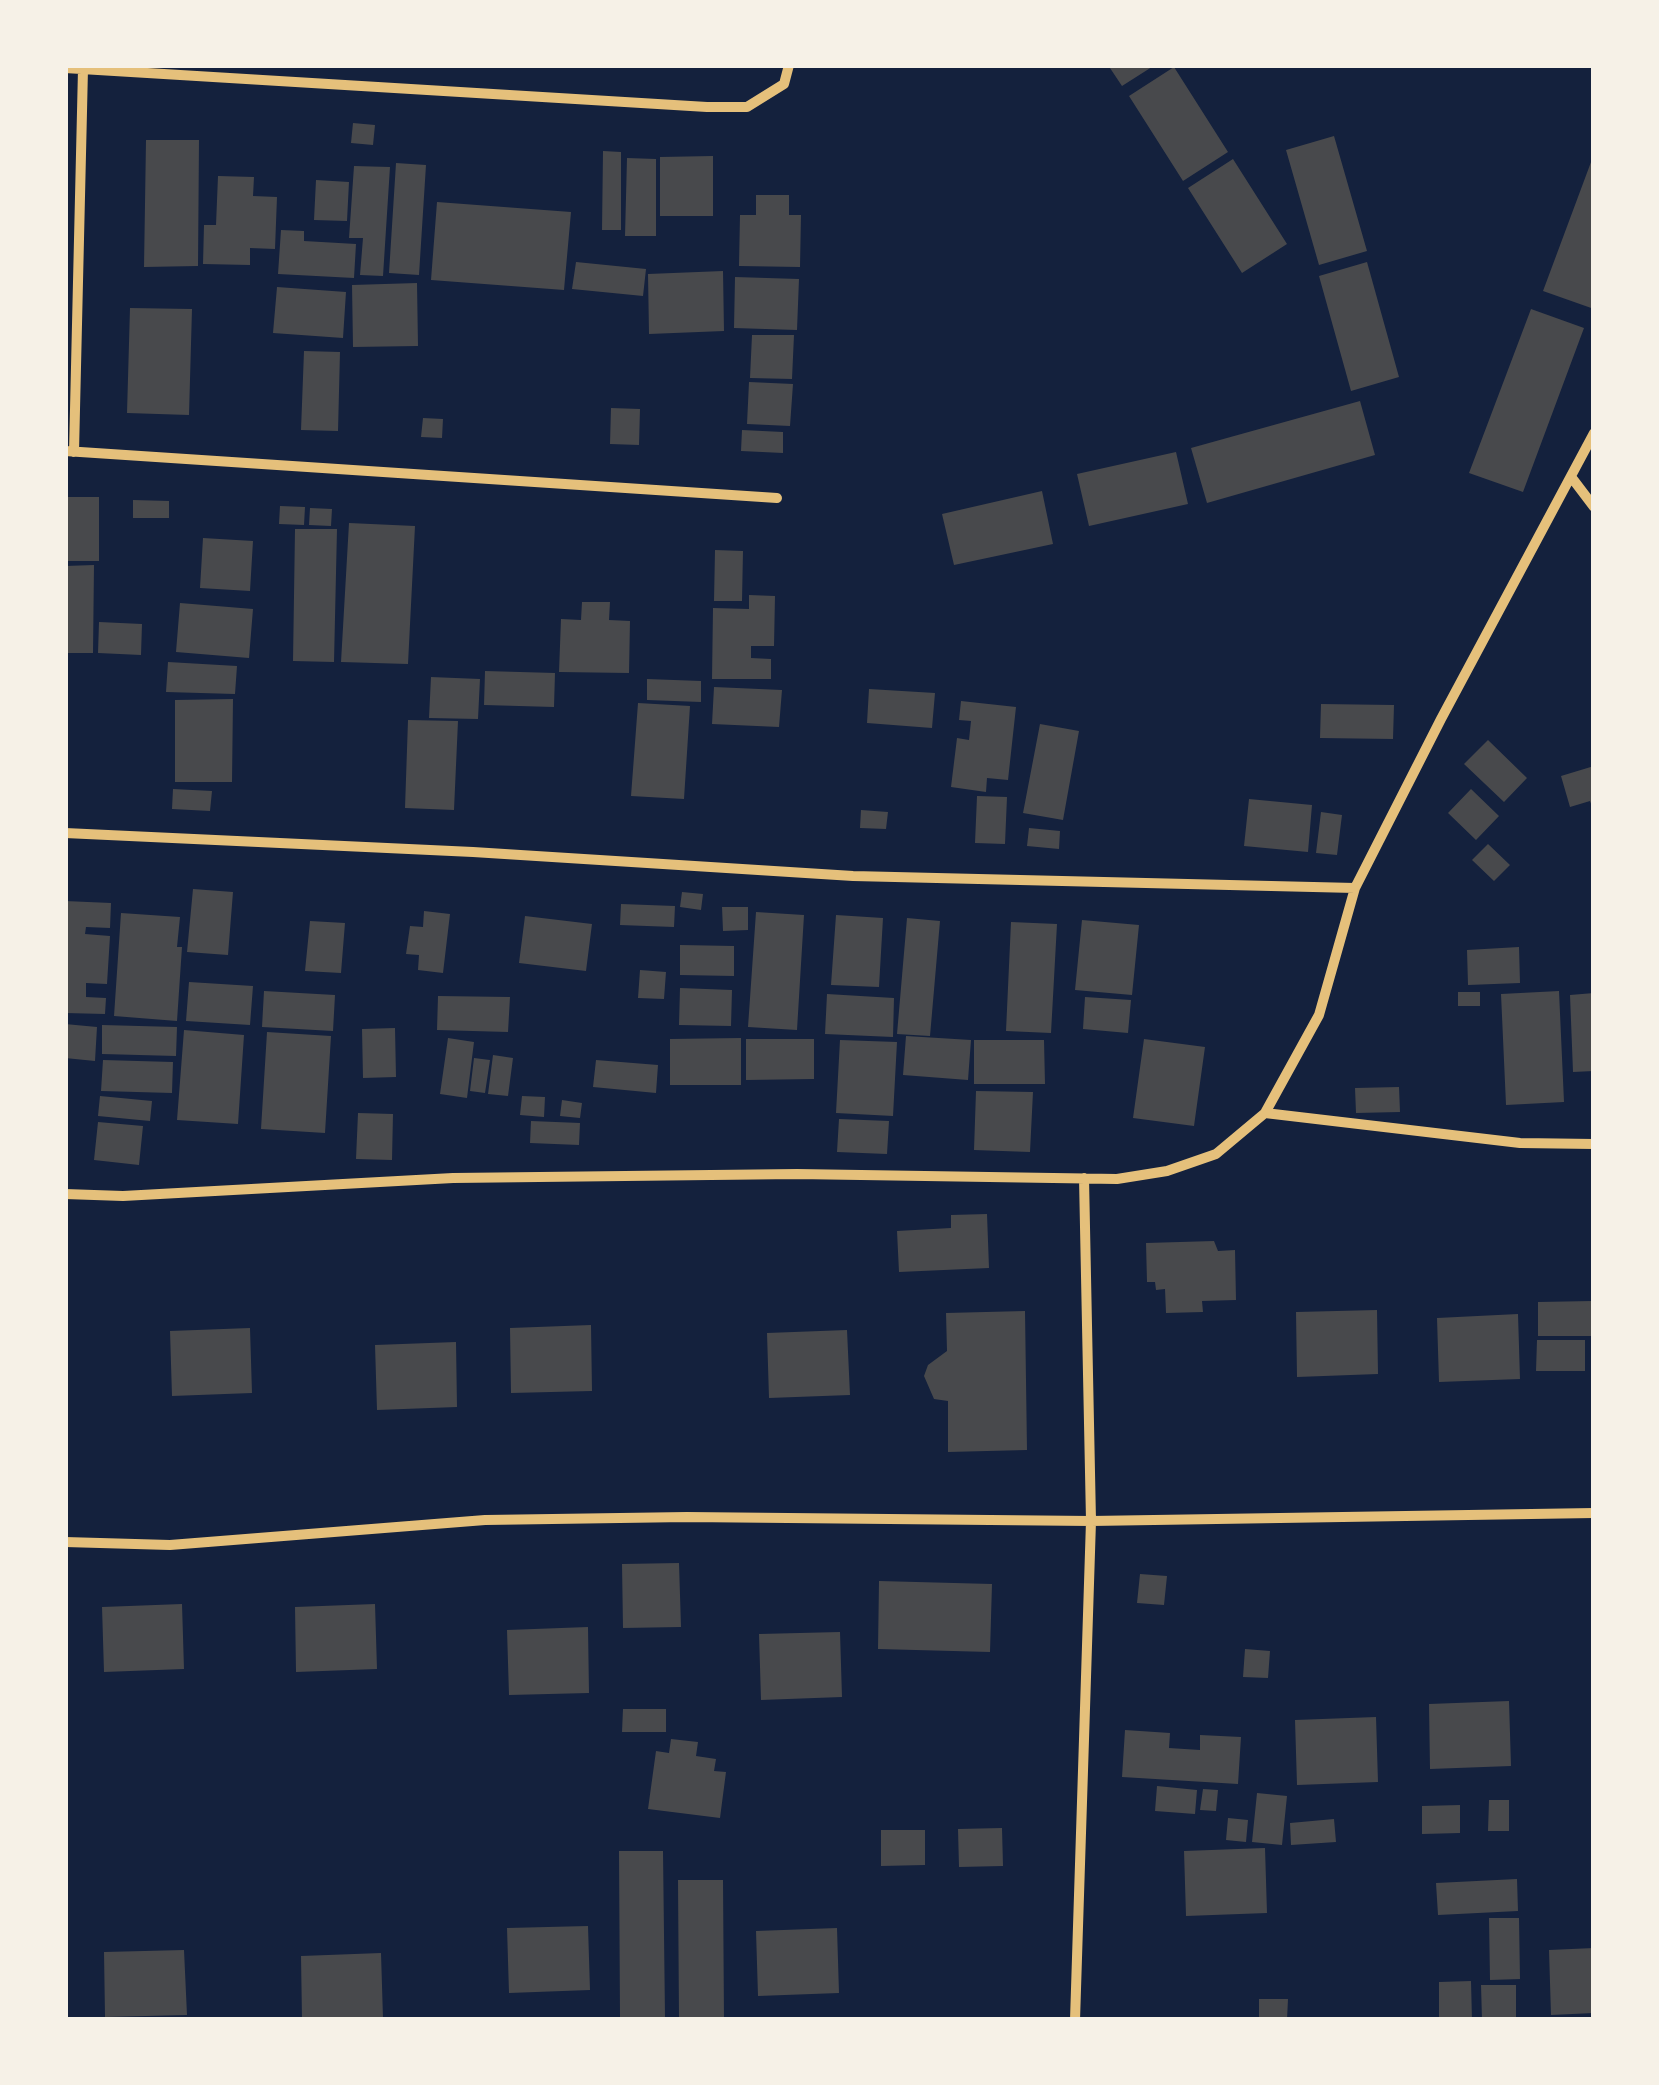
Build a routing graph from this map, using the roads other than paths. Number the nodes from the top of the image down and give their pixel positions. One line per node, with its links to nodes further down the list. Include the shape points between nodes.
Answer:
1 (789, 65): 3 (street, via 784,84 747,106 707,108)
2 (65, 68): 3 (street)
3 (83, 69): 5 (street)
4 (1594, 433): 6 (street)
5 (70, 451): 7 (street)
6 (1572, 478): 8 (street); 10 (street)
7 (776, 498)
8 (1594, 508)
9 (65, 834): 10 (street, via 853,876)
10 (1355, 888): 11 (street, via 1319,1015)
11 (1265, 1113): 12 (street, via 1520,1144); 13 (street, via 1216,1154 1167,1171)
12 (1594, 1144)
13 (1084, 1178): 14 (street, via 453,1178); 16 (street)
14 (65, 1194)
15 (1594, 1513): 16 (street)
16 (1091, 1522): 17 (street, via 484,1520 170,1545); 18 (street)
17 (65, 1542)
18 (1076, 2020)

